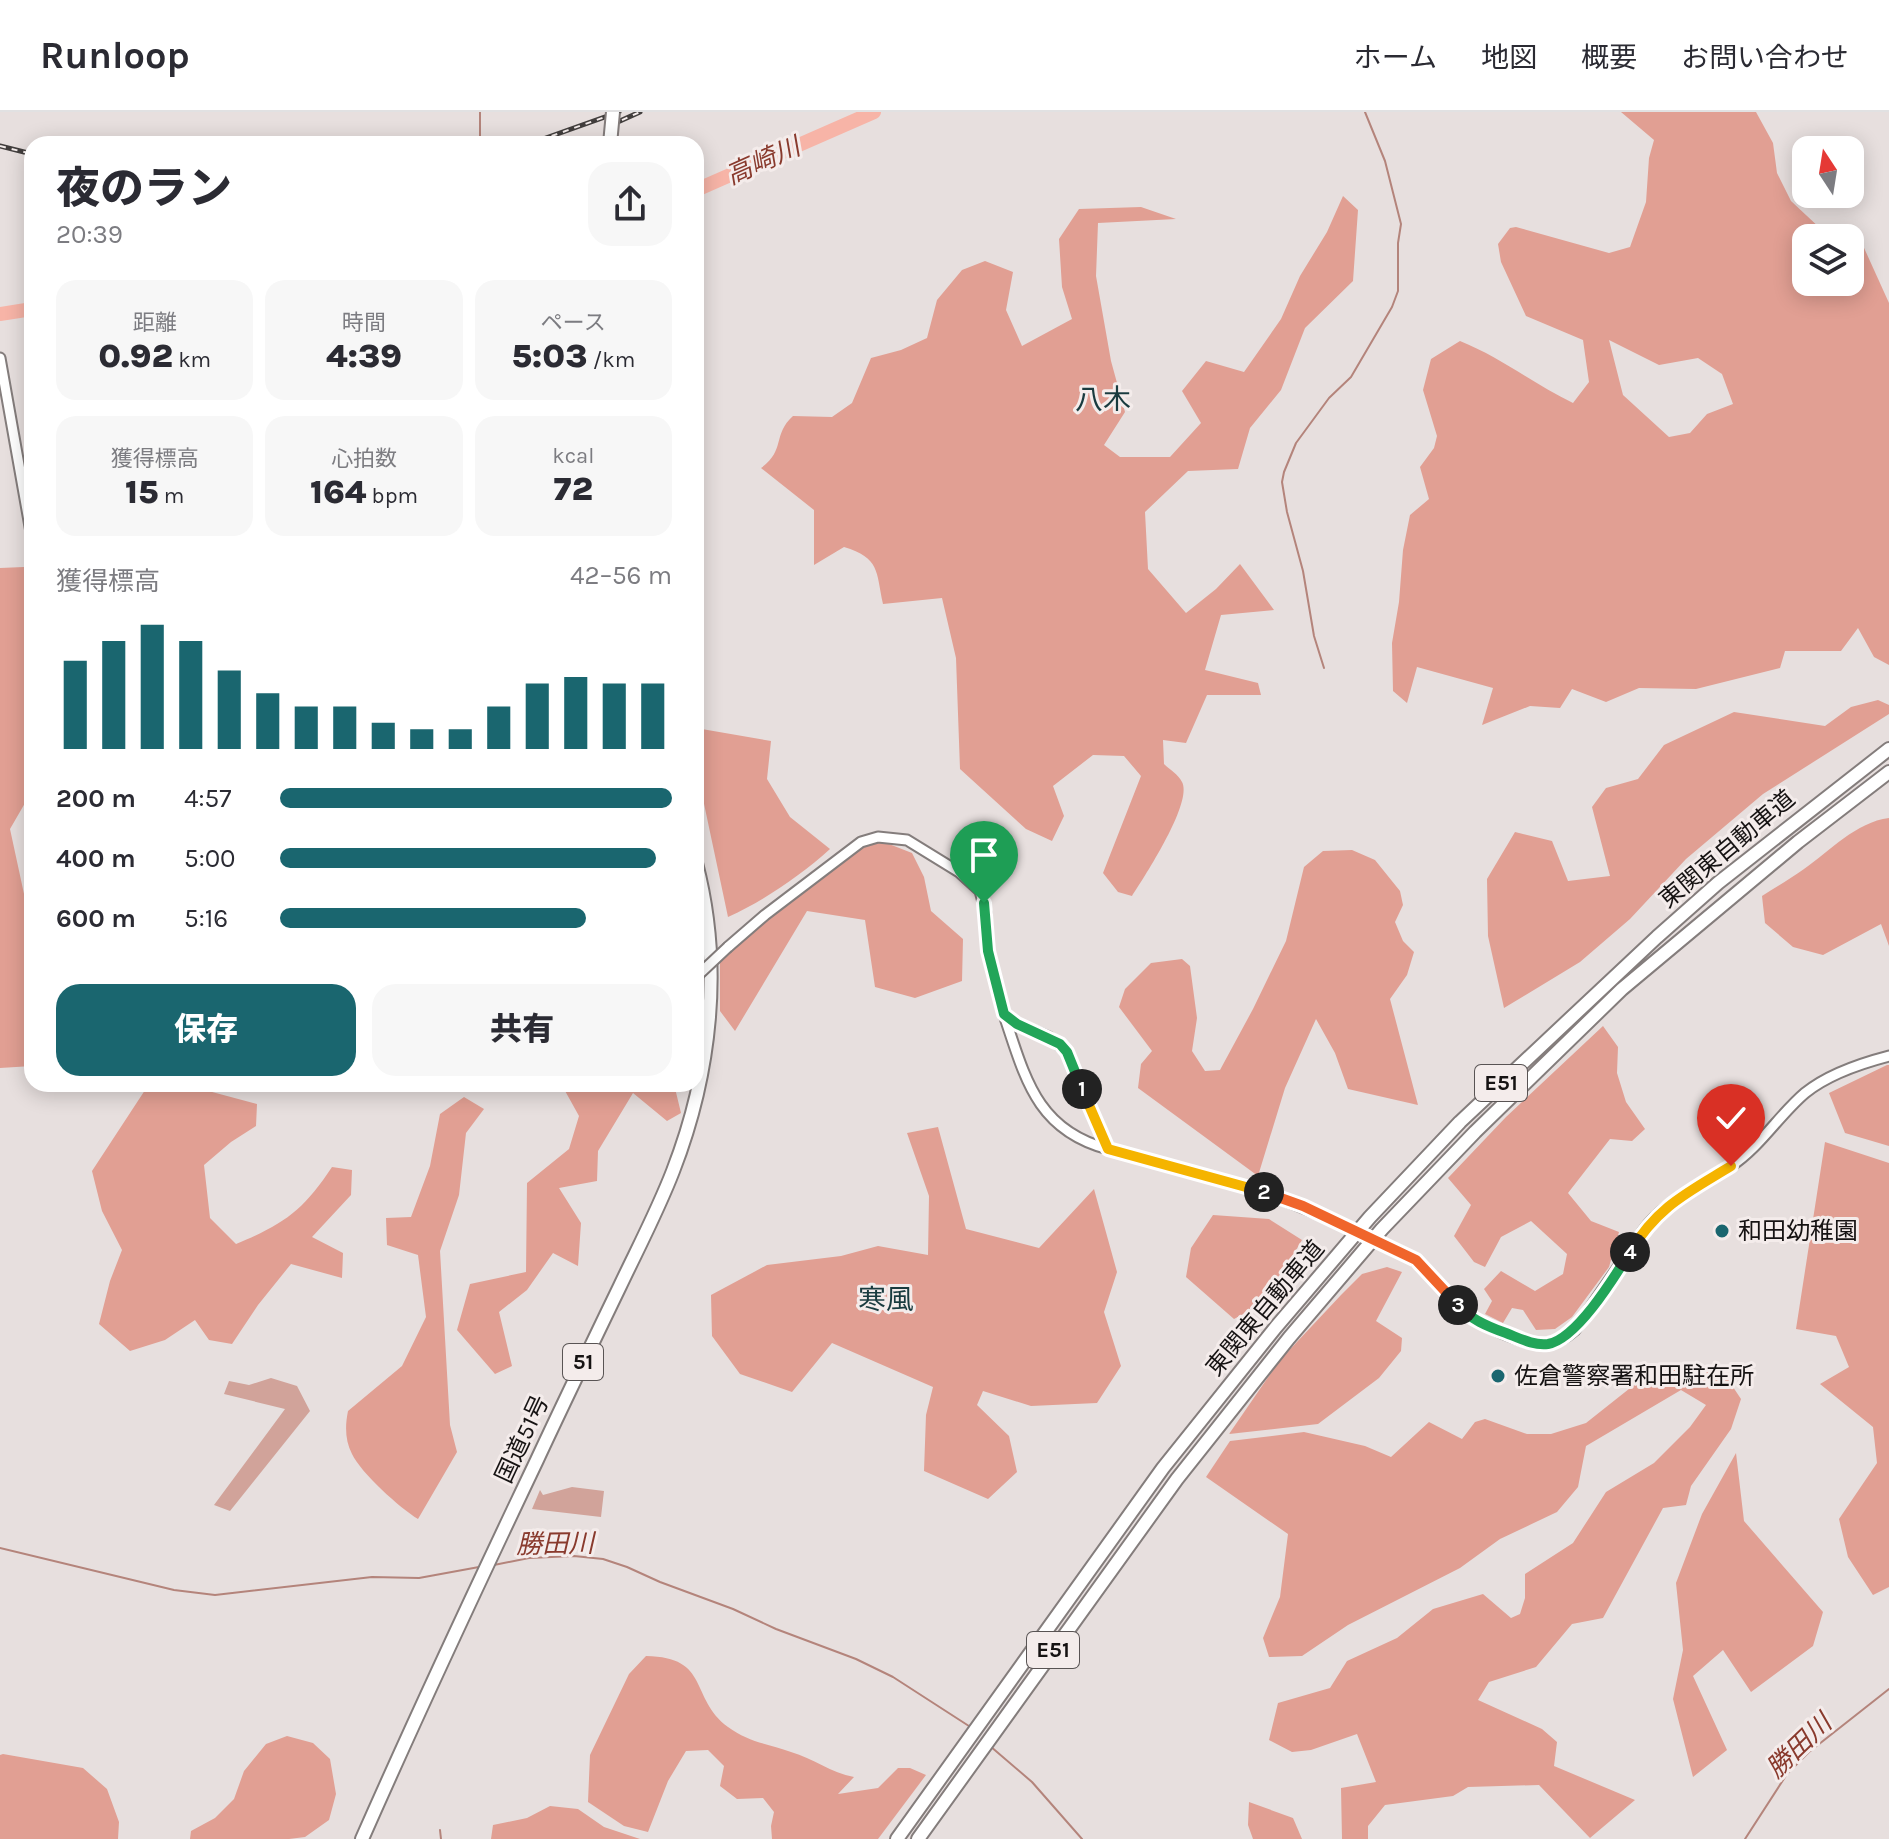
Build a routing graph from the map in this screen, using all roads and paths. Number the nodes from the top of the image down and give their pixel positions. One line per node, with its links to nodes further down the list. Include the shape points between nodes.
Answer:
1 (613, 112): 2 (highway, bridge)
2 (611, 136)
3 (0, 358): 4 (street)
4 (24, 493)
5 (1889, 749): 15 (highway, 東関東自動車道 / E51, via 1718,883 1570,1016 1460,1122 1327,1266 1163,1468)
6 (1889, 772): 16 (highway, 東関東自動車道 / E51, via 1633,980 1497,1110 1372,1241 1177,1479)
7 (704, 898): 10 (highway, 国道51号 / 51, via 710,947)
8 (704, 970): 9 (street, bridge, via 861,842 893,836 959,872 980,891)
9 (1004, 1014): 13 (street, via 1067,1052); 13 (street, via 1040,1105 1062,1128)
10 (704, 1054)
11 (1889, 1056): 13 (street, bridge, via 1805,1093 1739,1160 1655,1217 1575,1330 1560,1341 1541,1344 1476,1319 1416,1260 1335,1221 1259,1190)
12 (698, 1092): 14 (highway, 国道51号 / 51, via 681,1150 649,1225)
13 (1108, 1149)
14 (362, 1839)
15 (897, 1839)
16 (918, 1839)

